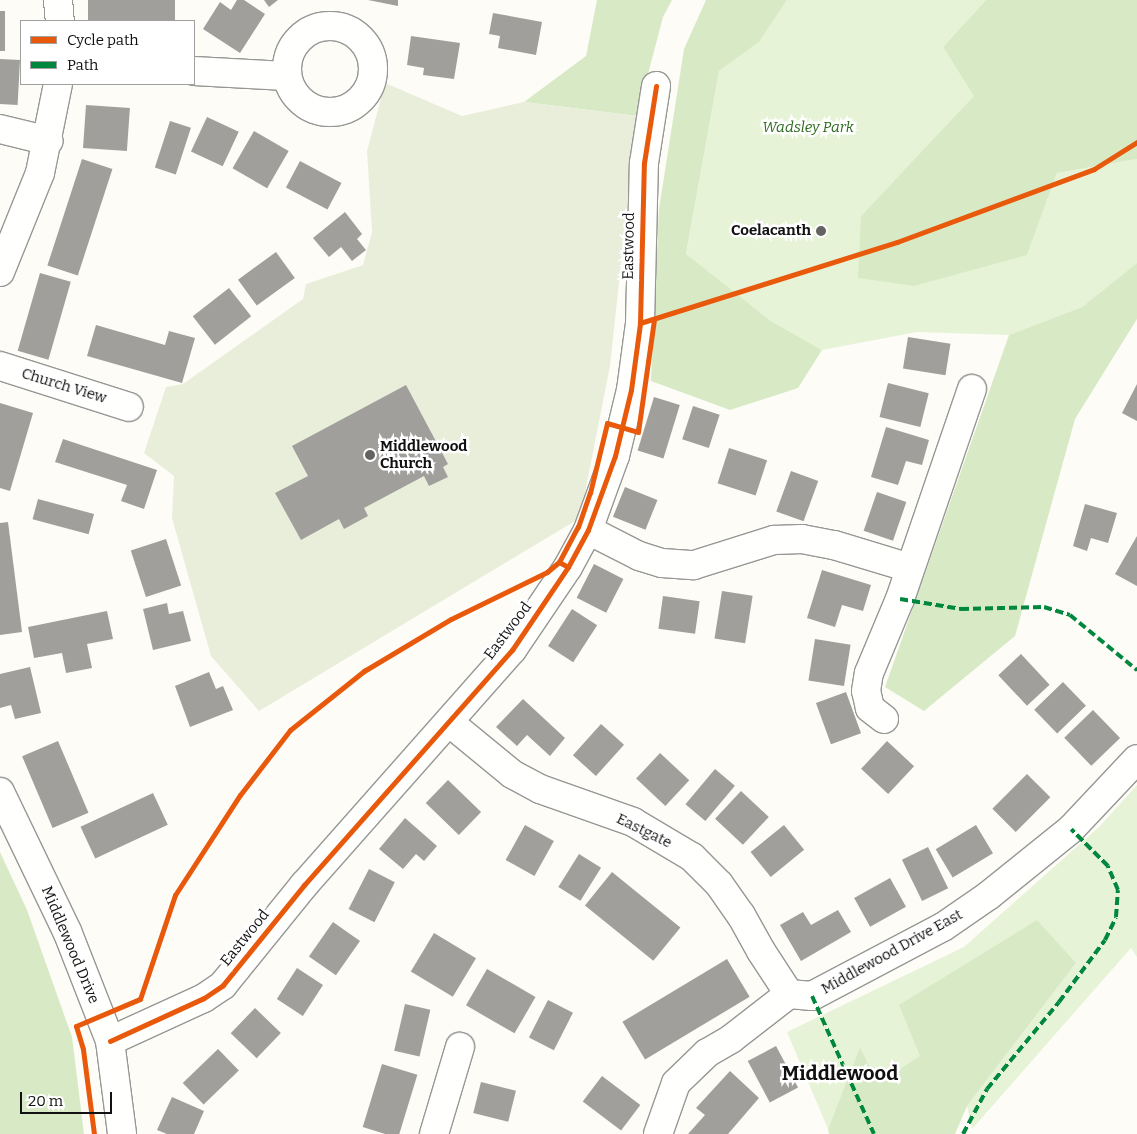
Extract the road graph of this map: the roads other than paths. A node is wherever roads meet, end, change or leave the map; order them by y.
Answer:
1 (58, 0) edge
2 (60, 20) edge
3 (195, 71) edge
4 (286, 76) dead end
5 (58, 85) edge
6 (656, 86) dead end
7 (0, 130) edge
8 (49, 140) junction
9 (0, 272) edge
10 (0, 366) edge
11 (972, 389) dead end
12 (129, 407) dead end
13 (588, 530) junction
14 (910, 568) junction
15 (884, 719) dead end
16 (450, 723) junction
17 (1137, 759) edge
18 (0, 792) edge
19 (790, 994) junction
20 (110, 1041) junction
21 (460, 1046) dead end
22 (122, 1134) edge
23 (434, 1134) edge
24 (658, 1134) edge

1 - 2 street
3 - 4 street
5 - 8 street
6 - 13 street, Eastwood
7 - 8 street
8 - 9 street
10 - 12 street, Church View
11 - 14 street
13 - 14 street
13 - 16 street, Eastwood
14 - 15 street
16 - 19 street, Eastgate
16 - 20 street, Eastwood
17 - 19 street, Middlewood Drive East
18 - 20 street, Middlewood Drive
19 - 24 street
20 - 22 street, Middlewood Drive
21 - 23 street

